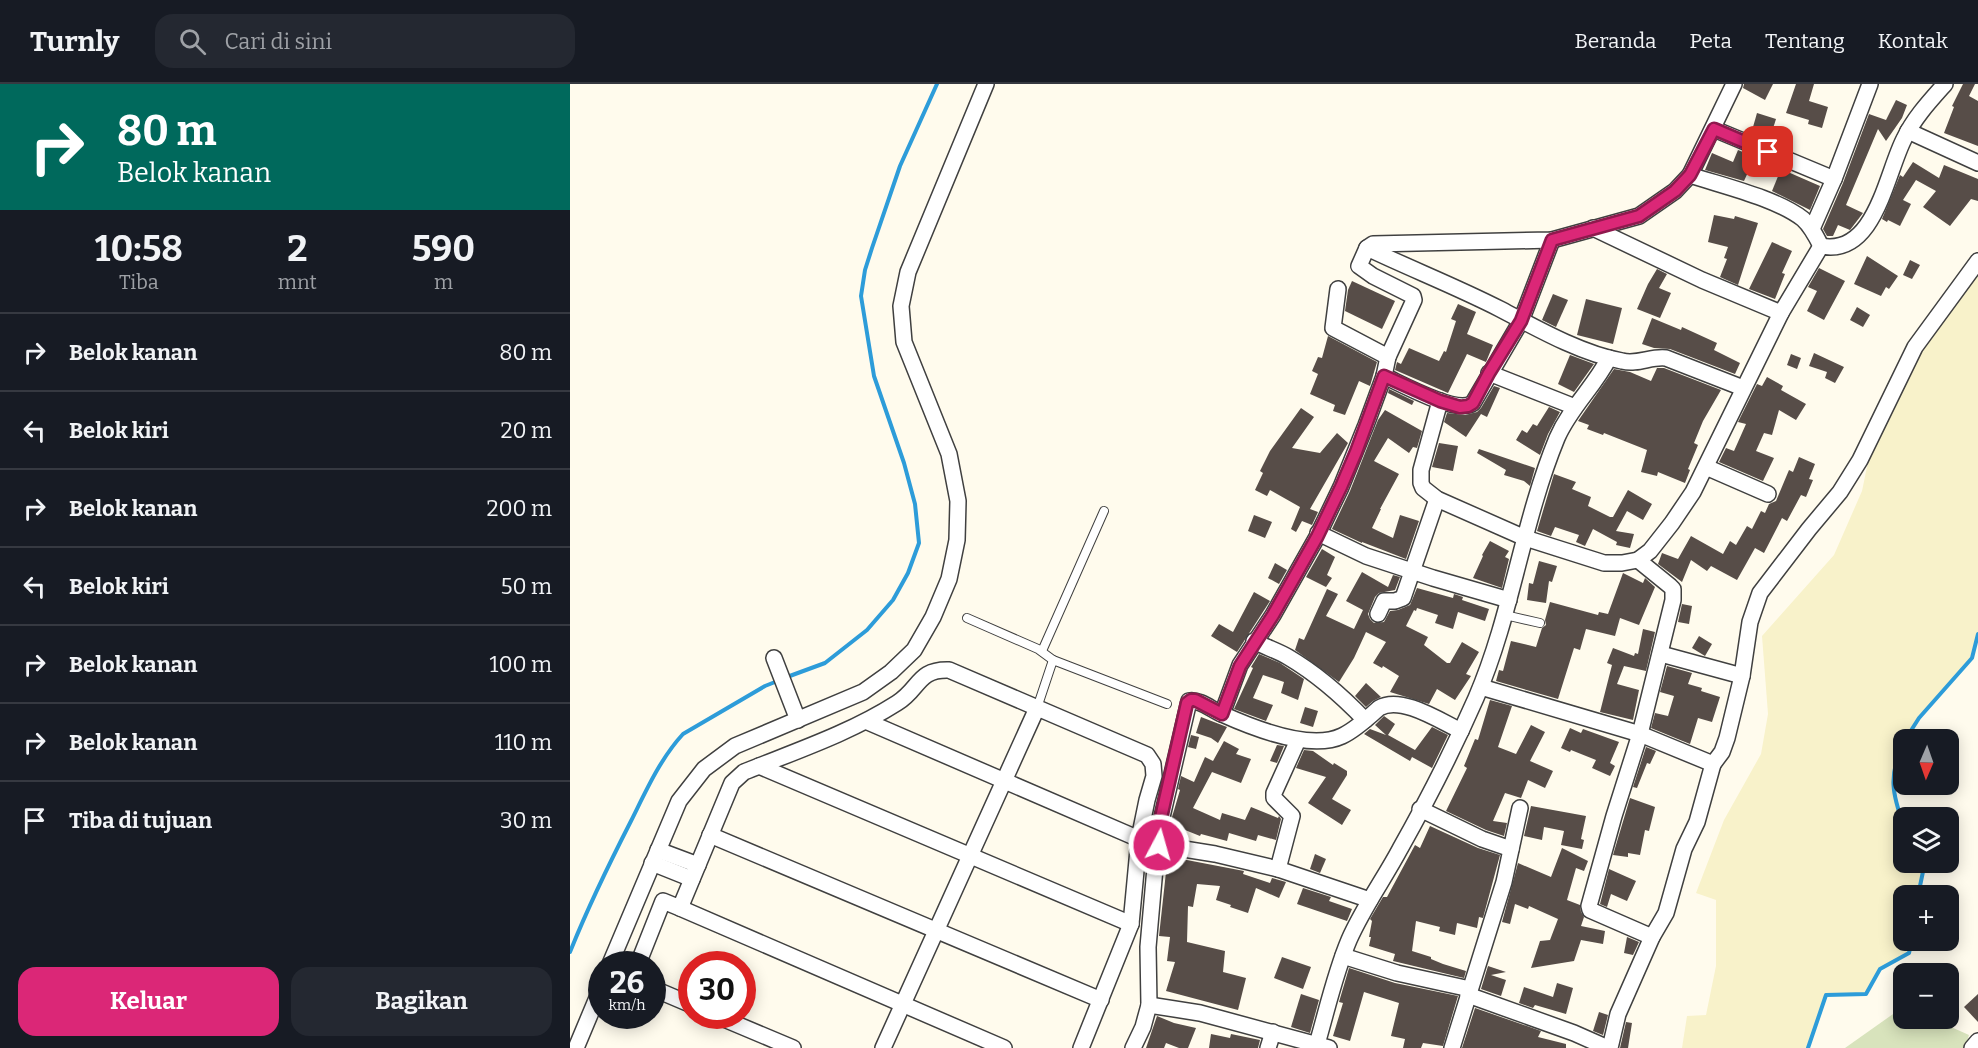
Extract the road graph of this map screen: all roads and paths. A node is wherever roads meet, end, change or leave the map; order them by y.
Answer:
1 (986, 84) edge
2 (1734, 84) edge
3 (1870, 84) edge
4 (1945, 84) edge
5 (1714, 129) junction
6 (1908, 131) junction
7 (1978, 163) edge
8 (1690, 175) junction
9 (1834, 179) junction
10 (1593, 228) junction
11 (1812, 229) junction
12 (1552, 240) junction
13 (1821, 246) junction
14 (1367, 248) junction
15 (1978, 261) edge
16 (1338, 289) dead end
17 (1781, 313) junction
18 (1521, 321) junction
19 (1389, 357) junction
20 (1609, 358) junction
21 (1489, 373) junction
22 (1384, 376) junction
23 (1743, 388) junction
24 (1440, 401) junction
25 (1575, 406) junction
26 (1706, 467) junction
27 (1768, 494) dead end
28 (1437, 499) junction
29 (1104, 511) dead end
30 (1318, 533) junction
31 (1526, 538) junction
32 (1638, 560) junction
33 (1414, 571) junction
34 (1507, 608) junction
35 (1378, 614) dead end
36 (967, 618) dead end
37 (1540, 624) dead end
38 (1254, 641) junction
39 (1042, 651) junction
40 (1661, 654) junction
41 (774, 658) dead end
42 (1053, 660) junction
43 (1742, 676) junction
44 (1481, 687) junction
45 (1167, 704) dead end
46 (1036, 708) junction
47 (1222, 714) junction
48 (798, 720) junction
49 (1365, 720) junction
50 (868, 722) junction
51 (1461, 731) junction
52 (1640, 734) junction
53 (1298, 740) junction
54 (1713, 764) junction
55 (759, 766) junction
56 (1003, 781) junction
57 (1520, 808) dead end
58 (1420, 809) junction
59 (710, 835) junction
60 (1139, 839) junction
61 (1159, 845) junction
62 (1511, 849) junction
63 (969, 855) junction
64 (655, 857) junction
65 (1278, 869) junction
66 (695, 872) junction
67 (1370, 900) junction
68 (680, 908) junction
69 (1131, 924) junction
70 (936, 930) junction
71 (1652, 937) junction
72 (615, 951) edge
73 (643, 951) edge
74 (1343, 956) junction
75 (1469, 992) junction
76 (1101, 1000) junction
77 (902, 1004) junction
78 (1149, 1005) junction
79 (588, 1019) edge
80 (748, 1029) edge
81 (1273, 1032) junction
82 (1574, 1033) junction
83 (1978, 1041) edge
84 (1323, 1046) edge
85 (576, 1048) edge
86 (793, 1048) edge
87 (883, 1048) edge
88 (1004, 1048) edge
89 (1081, 1048) edge
90 (1133, 1048) edge
91 (1268, 1048) edge
92 (1452, 1048) edge
93 (1570, 1048) edge
94 (1609, 1048) edge
95 (1972, 1048) edge

1 - 48 street
2 - 5 street
3 - 9 street
4 - 6 street
5 - 8 street
5 - 9 street
6 - 7 street
6 - 13 street
8 - 10 street
8 - 11 street
9 - 11 street
10 - 12 street
10 - 17 street
11 - 13 street
12 - 14 street
12 - 18 street
13 - 17 street
14 - 18 street
14 - 19 street
15 - 43 street
16 - 19 street
17 - 23 street
18 - 20 street
18 - 21 street
19 - 22 street
20 - 23 street
20 - 25 street
21 - 24 street
21 - 25 street
22 - 24 street
22 - 30 street
23 - 26 street
24 - 28 street
25 - 31 street
26 - 27 street
26 - 32 street
28 - 31 street
28 - 33 street
29 - 39 lane
30 - 33 street
30 - 38 street
31 - 32 street
31 - 34 street
32 - 40 street
33 - 34 street
33 - 35 street
34 - 37 lane
34 - 44 street
36 - 39 lane
38 - 47 street
38 - 49 street
39 - 42 lane
40 - 43 street
40 - 52 street
41 - 48 street
42 - 45 lane
42 - 46 lane
43 - 54 street
44 - 51 street
44 - 52 street
46 - 50 street
46 - 56 street
46 - 60 street
47 - 53 street
47 - 61 street
48 - 64 street
49 - 51 street
49 - 53 street
50 - 55 street
50 - 56 street
51 - 58 street
52 - 54 street
52 - 71 street
53 - 65 street
54 - 71 street
55 - 59 street
55 - 63 street
56 - 60 street
56 - 63 street
57 - 62 street
58 - 62 street
58 - 67 street
59 - 66 street
59 - 70 street
60 - 69 street
61 - 65 street
61 - 78 street
62 - 75 street
63 - 69 street
63 - 70 street
64 - 66 street
64 - 72 street
65 - 67 street
66 - 68 street
67 - 74 street
68 - 73 street
68 - 77 street
69 - 76 street
70 - 76 street
70 - 77 street
71 - 94 street
74 - 75 street
74 - 84 street
75 - 82 street
75 - 92 street
76 - 89 street
77 - 87 street
77 - 88 street
78 - 81 street
78 - 90 street
79 - 85 street
80 - 86 street
81 - 84 street
81 - 91 street
82 - 93 street
82 - 94 street
83 - 95 street

